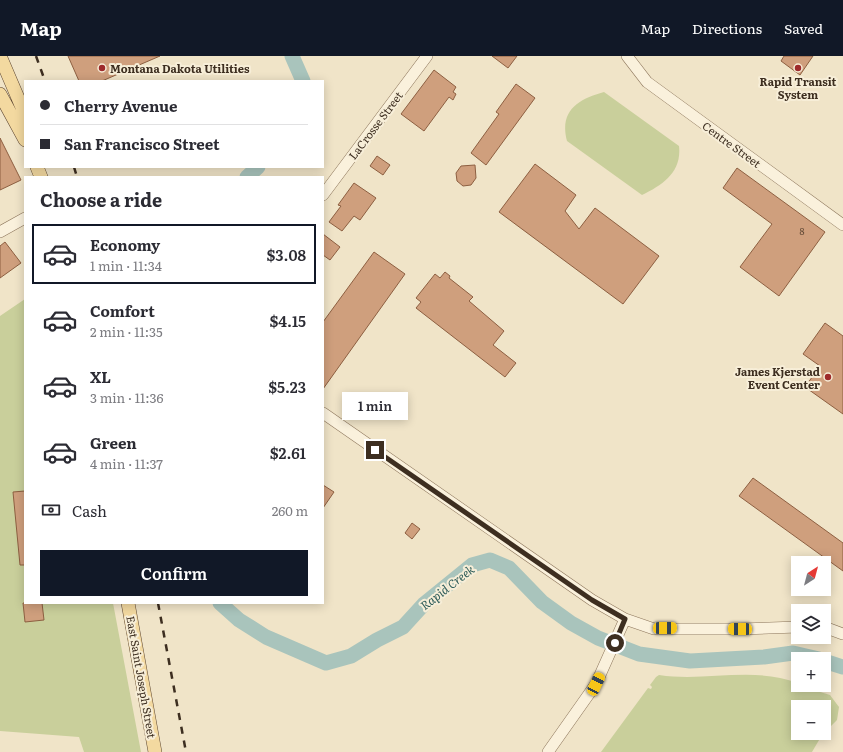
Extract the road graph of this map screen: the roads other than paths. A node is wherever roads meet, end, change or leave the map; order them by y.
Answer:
1 (0, 56) edge
2 (427, 56) edge
3 (627, 56) edge
4 (0, 94) edge
5 (24, 112) edge
6 (24, 138) edge
7 (324, 194) edge
8 (24, 219) edge
9 (843, 225) edge
10 (0, 232) edge
11 (324, 414) edge
12 (128, 604) edge
13 (625, 619) junction
14 (791, 627) edge
15 (831, 630) edge
16 (843, 634) edge
17 (155, 752) edge
18 (548, 752) edge

1 - 5 main road
2 - 7 street, LaCrosse Street
3 - 9 street, Centre Street
4 - 6 main road
8 - 10 street
11 - 13 street
12 - 17 main road, East Saint Joseph Street
13 - 14 street
13 - 18 street
15 - 16 street

